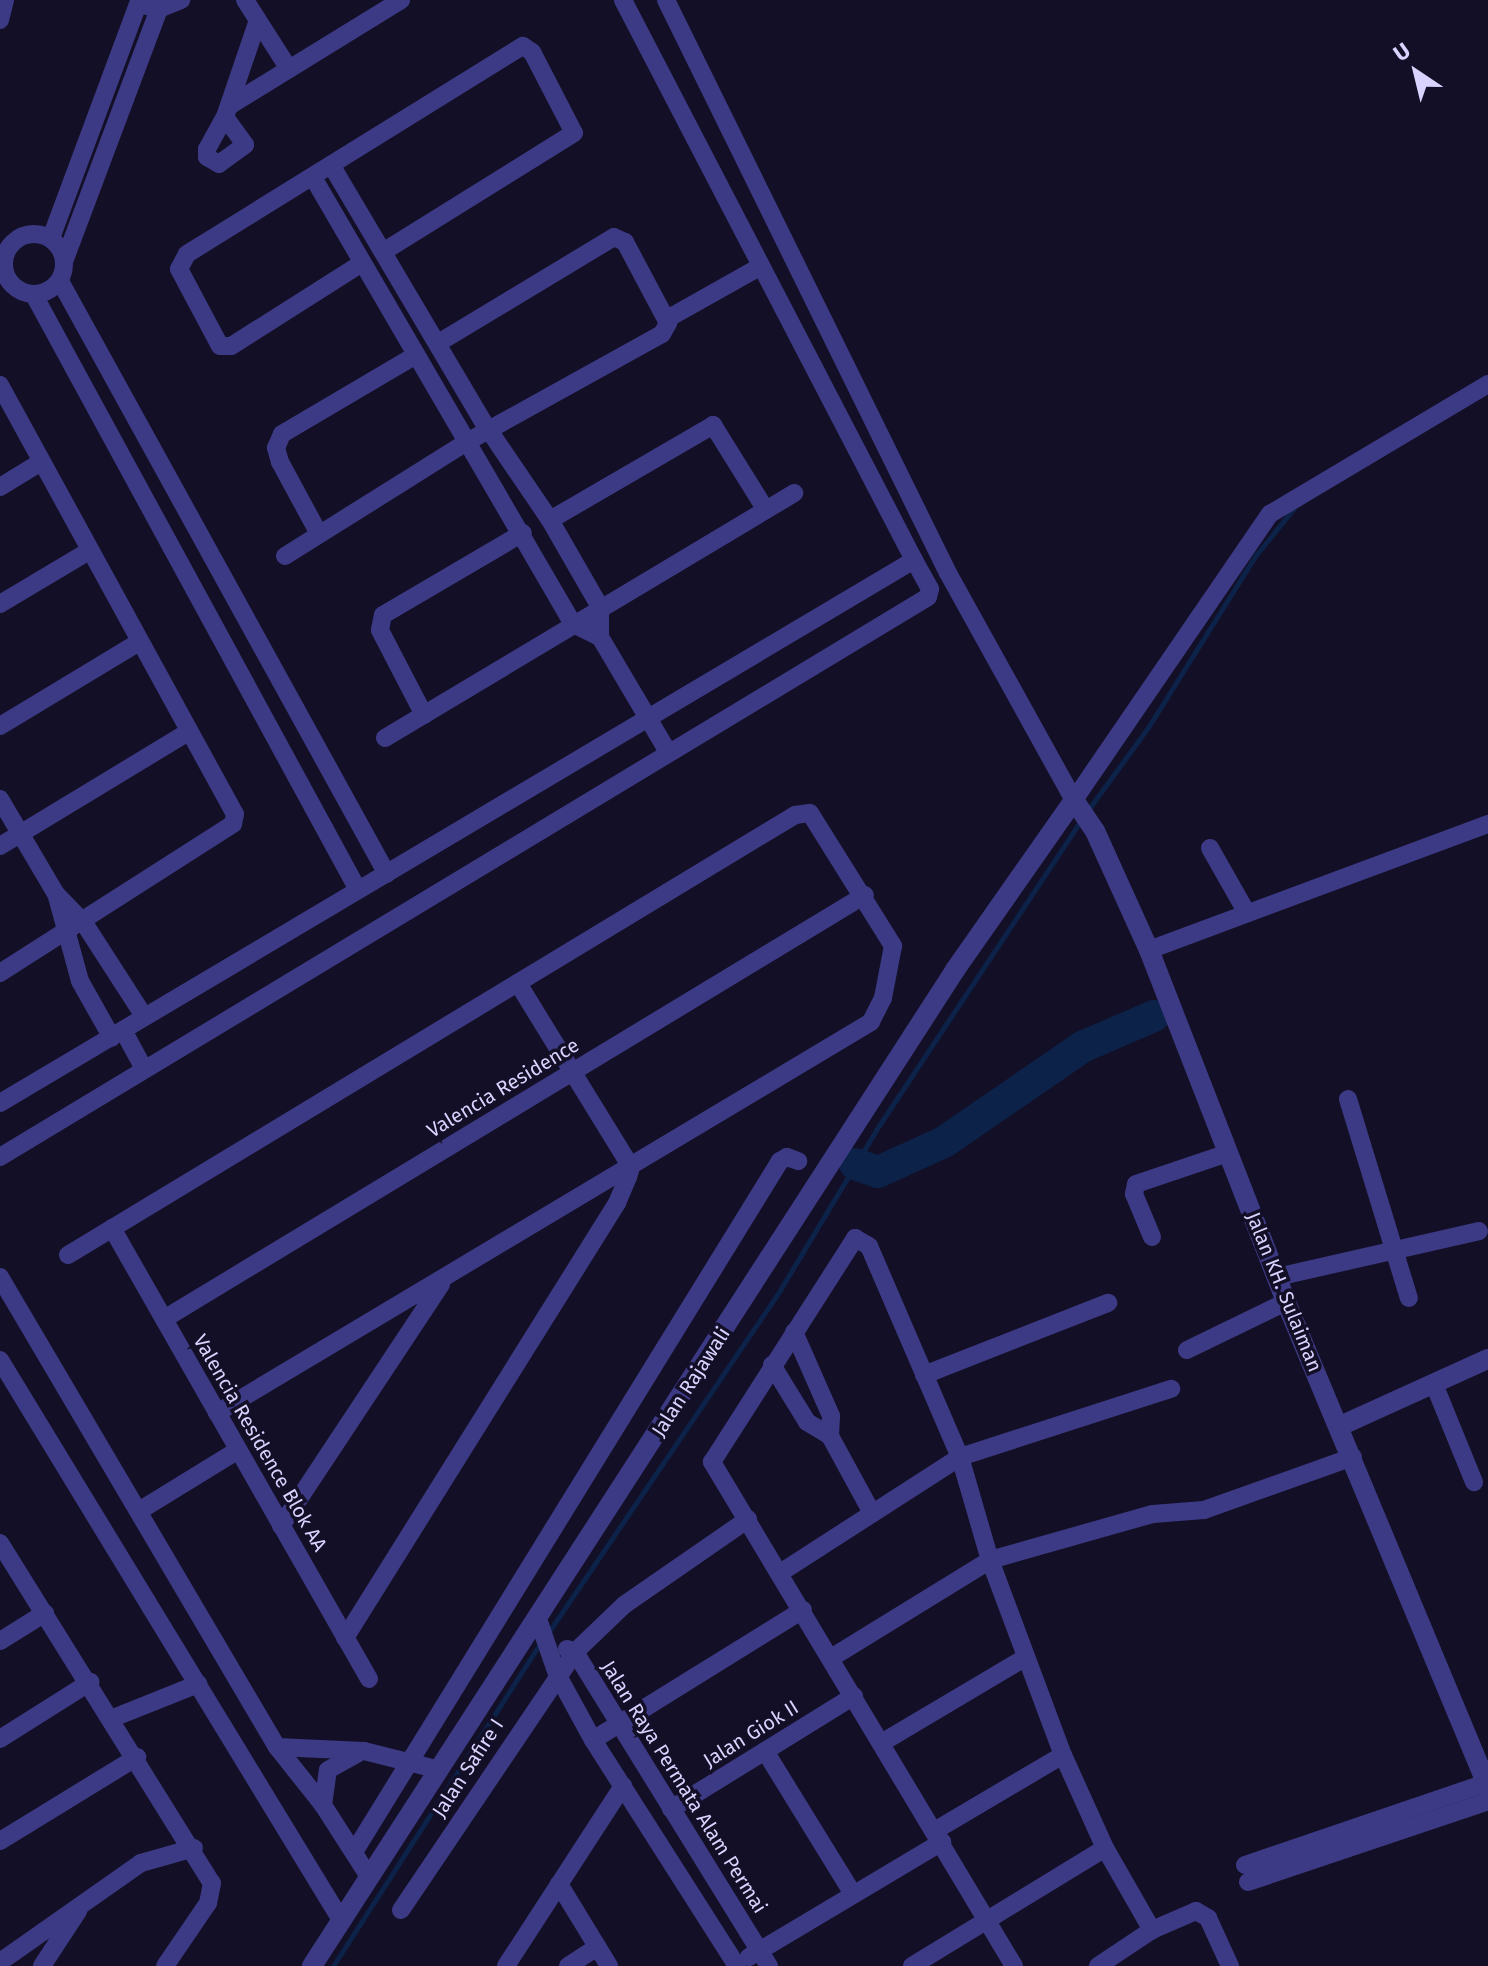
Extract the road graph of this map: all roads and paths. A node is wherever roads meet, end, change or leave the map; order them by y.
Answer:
1 (5, 0) edge
2 (181, 0) edge
3 (245, 0) edge
4 (401, 0) edge
5 (623, 0) edge
6 (666, 0) edge
7 (136, 2) edge
8 (159, 9) junction
9 (0, 20) edge
10 (258, 20) junction
11 (289, 69) junction
12 (333, 168) junction
13 (314, 179) junction
14 (51, 238) junction
15 (3, 252) edge
16 (383, 252) junction
17 (65, 259) junction
18 (362, 263) junction
19 (761, 266) junction
20 (4, 279) edge
21 (60, 281) junction
22 (34, 295) junction
23 (412, 299) junction
24 (391, 313) junction
25 (667, 319) junction
26 (438, 343) junction
27 (416, 355) junction
28 (1488, 384) edge
29 (0, 385) edge
30 (489, 431) junction
31 (467, 442) junction
32 (41, 462) junction
33 (0, 487) edge
34 (794, 493) dead end
35 (766, 510) junction
36 (550, 520) junction
37 (523, 533) junction
38 (319, 534) junction
39 (89, 551) junction
40 (285, 556) dead end
41 (914, 560) junction
42 (0, 604) edge
43 (600, 607) junction
44 (573, 624) junction
45 (600, 637) junction
46 (139, 642) junction
47 (424, 715) junction
48 (649, 719) junction
49 (0, 726) edge
50 (188, 732) junction
51 (385, 738) dead end
52 (668, 752) junction
53 (0, 799) edge
54 (1082, 812) junction
55 (1488, 824) edge
56 (22, 833) junction
57 (0, 846) edge
58 (1210, 848) dead end
59 (387, 874) junction
60 (358, 890) junction
61 (56, 894) junction
62 (865, 895) junction
63 (1247, 913) junction
64 (84, 923) junction
65 (65, 935) junction
66 (1149, 950) junction
67 (115, 972) junction
68 (0, 973) edge
69 (518, 983) junction
70 (86, 990) junction
71 (144, 1016) junction
72 (118, 1034) junction
73 (143, 1067) junction
74 (572, 1072) junction
75 (1348, 1099) dead end
76 (0, 1103) edge
77 (1228, 1153) junction
78 (0, 1157) edge
79 (798, 1161) dead end
80 (631, 1167) junction
81 (112, 1228) junction
82 (1479, 1231) dead end
83 (1152, 1237) dead end
84 (1395, 1250) junction
85 (68, 1255) dead end
86 (0, 1277) edge
87 (1277, 1277) junction
88 (445, 1278) junction
89 (1409, 1298) dead end
90 (1286, 1302) junction
91 (1108, 1303) dead end
92 (164, 1319) junction
93 (794, 1332) junction
94 (1187, 1350) dead end
95 (1488, 1359) edge
96 (0, 1360) edge
97 (772, 1365) junction
98 (924, 1375) junction
99 (1434, 1384) junction
100 (1171, 1389) dead end
101 (217, 1413) junction
102 (1340, 1426) junction
103 (830, 1436) junction
104 (238, 1450) junction
105 (960, 1457) junction
106 (1353, 1457) junction
107 (1474, 1482) dead end
108 (139, 1511) junction
109 (872, 1513) junction
110 (748, 1519) junction
111 (281, 1526) junction
112 (0, 1543) edge
113 (990, 1560) junction
114 (780, 1573) junction
115 (803, 1610) junction
116 (45, 1613) junction
117 (545, 1632) junction
118 (345, 1638) junction
119 (0, 1641) edge
120 (575, 1652) junction
121 (1026, 1657) junction
122 (831, 1658) junction
123 (557, 1674) junction
124 (369, 1679) dead end
125 (90, 1682) junction
126 (198, 1684) junction
127 (854, 1696) junction
128 (113, 1718) junction
129 (617, 1725) junction
130 (0, 1739) edge
131 (593, 1740) junction
132 (883, 1742) junction
133 (277, 1747) junction
134 (364, 1751) junction
135 (765, 1751) junction
136 (1063, 1755) junction
137 (137, 1757) junction
138 (413, 1762) junction
139 (436, 1769) junction
140 (623, 1786) junction
141 (1487, 1790) edge
142 (323, 1805) junction
143 (671, 1809) junction
144 (939, 1836) junction
145 (0, 1841) edge
146 (194, 1848) junction
147 (1105, 1848) junction
148 (354, 1852) junction
149 (1247, 1873) dead end
150 (368, 1875) junction
151 (559, 1884) junction
152 (853, 1894) junction
153 (83, 1904) junction
154 (401, 1910) dead end
155 (341, 1920) junction
156 (988, 1921) junction
157 (1152, 1930) junction
158 (597, 1947) junction
159 (764, 1958) edge
160 (0, 1962) edge
161 (736, 1965) edge
162 (42, 1966) edge
163 (165, 1966) edge
164 (312, 1966) edge
165 (506, 1966) edge
166 (568, 1966) edge
167 (609, 1966) edge
168 (912, 1966) edge
169 (1014, 1966) edge
170 (1098, 1966) edge
171 (1230, 1966) edge

1 - 9 street
2 - 8 street
3 - 10 street
4 - 11 street
5 - 19 street
6 - 54 street
7 - 8 street
7 - 14 street
8 - 17 street
10 - 11 street
10 - 11 street
12 - 13 street
12 - 16 street
12 - 16 street
13 - 18 street
13 - 18 street
14 - 15 street
14 - 17 street
15 - 20 street
16 - 23 street
17 - 21 street
18 - 24 street
19 - 25 street
19 - 41 street
20 - 22 street
21 - 22 street
21 - 59 street
22 - 60 street
23 - 24 street
23 - 26 street
24 - 27 street
25 - 26 street
25 - 30 street
26 - 30 street
27 - 31 street
27 - 38 street
28 - 54 street
29 - 32 street
30 - 31 street
30 - 36 street
31 - 37 street
31 - 38 street
32 - 33 street
32 - 39 street
34 - 35 street
35 - 36 street
35 - 43 street
36 - 43 street
37 - 44 street
37 - 47 street
38 - 40 street
39 - 42 street
39 - 46 street
41 - 48 street
41 - 52 street
43 - 44 street
43 - 45 street
44 - 45 street
44 - 47 street
45 - 48 street
46 - 49 street
46 - 50 street
47 - 51 street
48 - 52 street
48 - 59 street
50 - 56 street
50 - 64 street
52 - 73 street
53 - 56 street
54 - 66 street, Jalan KH. Sulaiman
54 - 117 street, Jalan Rajawali
55 - 63 street
56 - 57 street
56 - 61 street
58 - 63 street
59 - 60 street
60 - 71 street
61 - 64 street
61 - 65 street
62 - 69 street
62 - 74 street, Valencia Residence
62 - 80 street
63 - 66 street
64 - 65 street
64 - 67 street
65 - 68 street
65 - 70 street
66 - 77 street, Jalan KH. Sulaiman
67 - 70 street
67 - 71 street
69 - 74 street
69 - 81 street
70 - 72 street
71 - 72 street
72 - 73 street
72 - 76 street
73 - 78 street
74 - 80 street
74 - 92 street, Valencia Residence
75 - 84 street
77 - 83 street
77 - 87 street, Jalan KH. Sulaiman
79 - 138 street
80 - 88 street
80 - 118 street
81 - 85 street
81 - 92 street, Valencia Residence Blok AA
82 - 84 street
84 - 87 street
84 - 89 street
86 - 108 street
87 - 90 street, Jalan KH. Sulaiman
88 - 101 street
88 - 111 street
90 - 94 street
90 - 102 street, Jalan KH. Sulaiman
91 - 98 street
92 - 101 street, Valencia Residence Blok AA
93 - 97 street
93 - 98 street
93 - 103 street
95 - 99 street
96 - 126 street
97 - 103 street
97 - 110 street
98 - 105 street
99 - 102 street
99 - 107 street
100 - 105 street
101 - 104 street, Valencia Residence Blok AA
102 - 106 street, Jalan KH. Sulaiman
103 - 109 street
104 - 108 street
104 - 111 street, Valencia Residence Blok AA
105 - 109 street
105 - 113 street
106 - 113 street
106 - 141 street, Jalan KH. Sulaiman
108 - 133 street
109 - 114 street
110 - 114 street
110 - 120 street, Jalan Safire I
111 - 118 street, Valencia Residence Blok AA
112 - 116 street
113 - 121 street
113 - 122 street
114 - 115 street
115 - 122 street
115 - 129 street
116 - 119 street
116 - 125 street
117 - 120 street, Jalan Raya Permata Alam Permai
117 - 123 street
117 - 139 street, Jalan Rajawali
118 - 124 street, Valencia Residence Blok AA
120 - 123 street, Jalan Safire I
120 - 129 street, Jalan Raya Permata Alam Permai
121 - 132 street
121 - 136 street
122 - 127 street
123 - 131 street
123 - 154 street, Jalan Safire I
125 - 128 street
125 - 130 street
126 - 128 street
126 - 155 street
127 - 132 street
127 - 135 street, Jalan Giok II
128 - 137 street
129 - 131 street
129 - 143 street, Jalan Raya Permata Alam Permai
131 - 140 street
132 - 144 street
133 - 134 street
133 - 142 street
134 - 138 street
134 - 142 street
135 - 143 street, Jalan Giok II
135 - 152 street
136 - 144 street
136 - 147 street
137 - 145 street
137 - 146 street
138 - 139 street
138 - 148 street
139 - 150 street, Jalan Rajawali
140 - 151 street
140 - 161 street
141 - 149 street
142 - 148 street
143 - 159 street, Jalan Raya Permata Alam Permai
144 - 152 street
144 - 156 street
146 - 153 street
146 - 163 street
147 - 156 street
147 - 157 street
148 - 150 street
150 - 155 street, Jalan Rajawali
151 - 158 street
151 - 165 street
152 - 159 street
153 - 160 street
153 - 162 street
155 - 164 street, Jalan Rajawali
156 - 168 street
156 - 169 street
157 - 170 street
157 - 171 street
158 - 166 street
158 - 167 street
159 - 161 street

